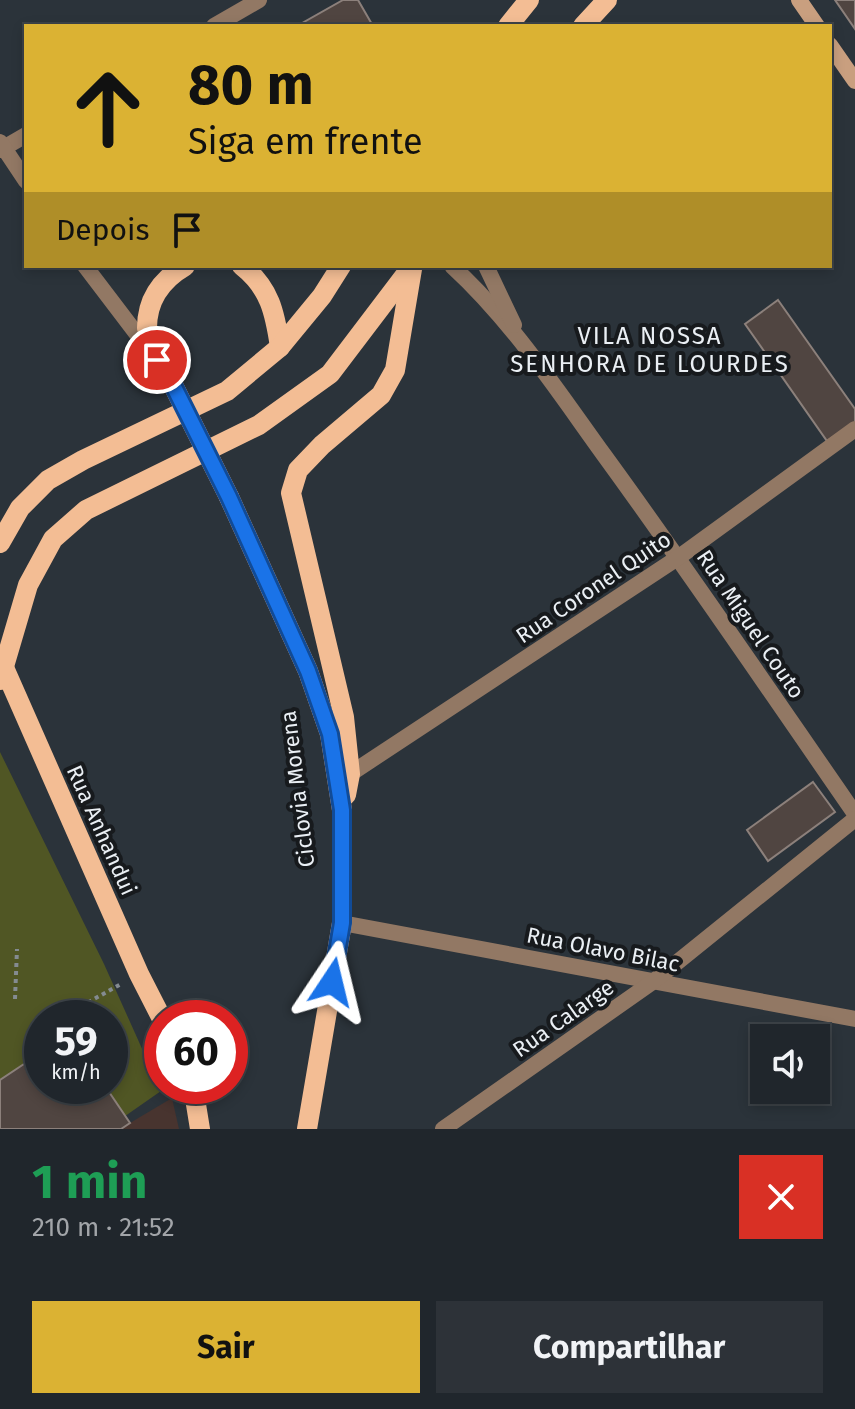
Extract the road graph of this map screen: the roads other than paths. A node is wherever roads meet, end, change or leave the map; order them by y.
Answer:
1 (259, 0) edge
2 (529, 0) edge
3 (607, 0) edge
4 (799, 0) edge
5 (217, 24) edge
6 (510, 24) edge
7 (585, 24) edge
8 (816, 24) edge
9 (832, 48) edge
10 (855, 81) edge
11 (24, 136) edge
12 (1, 146) edge
13 (24, 178) edge
14 (87, 268) edge
15 (182, 268) edge
16 (245, 268) edge
17 (340, 268) edge
18 (410, 268) edge
19 (412, 268) edge
20 (454, 268) edge
21 (487, 268) edge
22 (524, 344) junction
23 (280, 347) junction
24 (168, 375) junction
25 (855, 429) edge
26 (0, 543) edge
27 (679, 557) junction
28 (1, 669) edge
29 (344, 777) junction
30 (855, 817) edge
31 (342, 923) junction
32 (654, 981) junction
33 (152, 1000) edge
34 (855, 1019) edge
35 (196, 1104) edge
36 (200, 1129) edge
37 (307, 1129) edge
38 (443, 1129) edge

1 - 5 street
2 - 6 main road
3 - 7 main road
4 - 8 main road
9 - 10 main road
11 - 12 street
12 - 13 street
14 - 24 street
15 - 24 main road
16 - 23 main road
17 - 23 main road
18 - 28 main road
19 - 29 main road
20 - 22 street, Rua Miguel Couto
21 - 22 street, Rua Miguel Couto
22 - 27 street, Rua Miguel Couto
23 - 26 main road
24 - 29 main road, bridge
25 - 27 street, Rua Coronel Quito
27 - 29 street, Rua Coronel Quito
27 - 30 street, Rua Miguel Couto
28 - 33 main road, Rua Anhandui
29 - 31 main road
30 - 32 street, Rua Calarge
31 - 32 street, Rua Olavo Bilac
31 - 37 main road
32 - 34 street, Rua Olavo Bilac
32 - 38 street, Rua Calarge
35 - 36 main road

